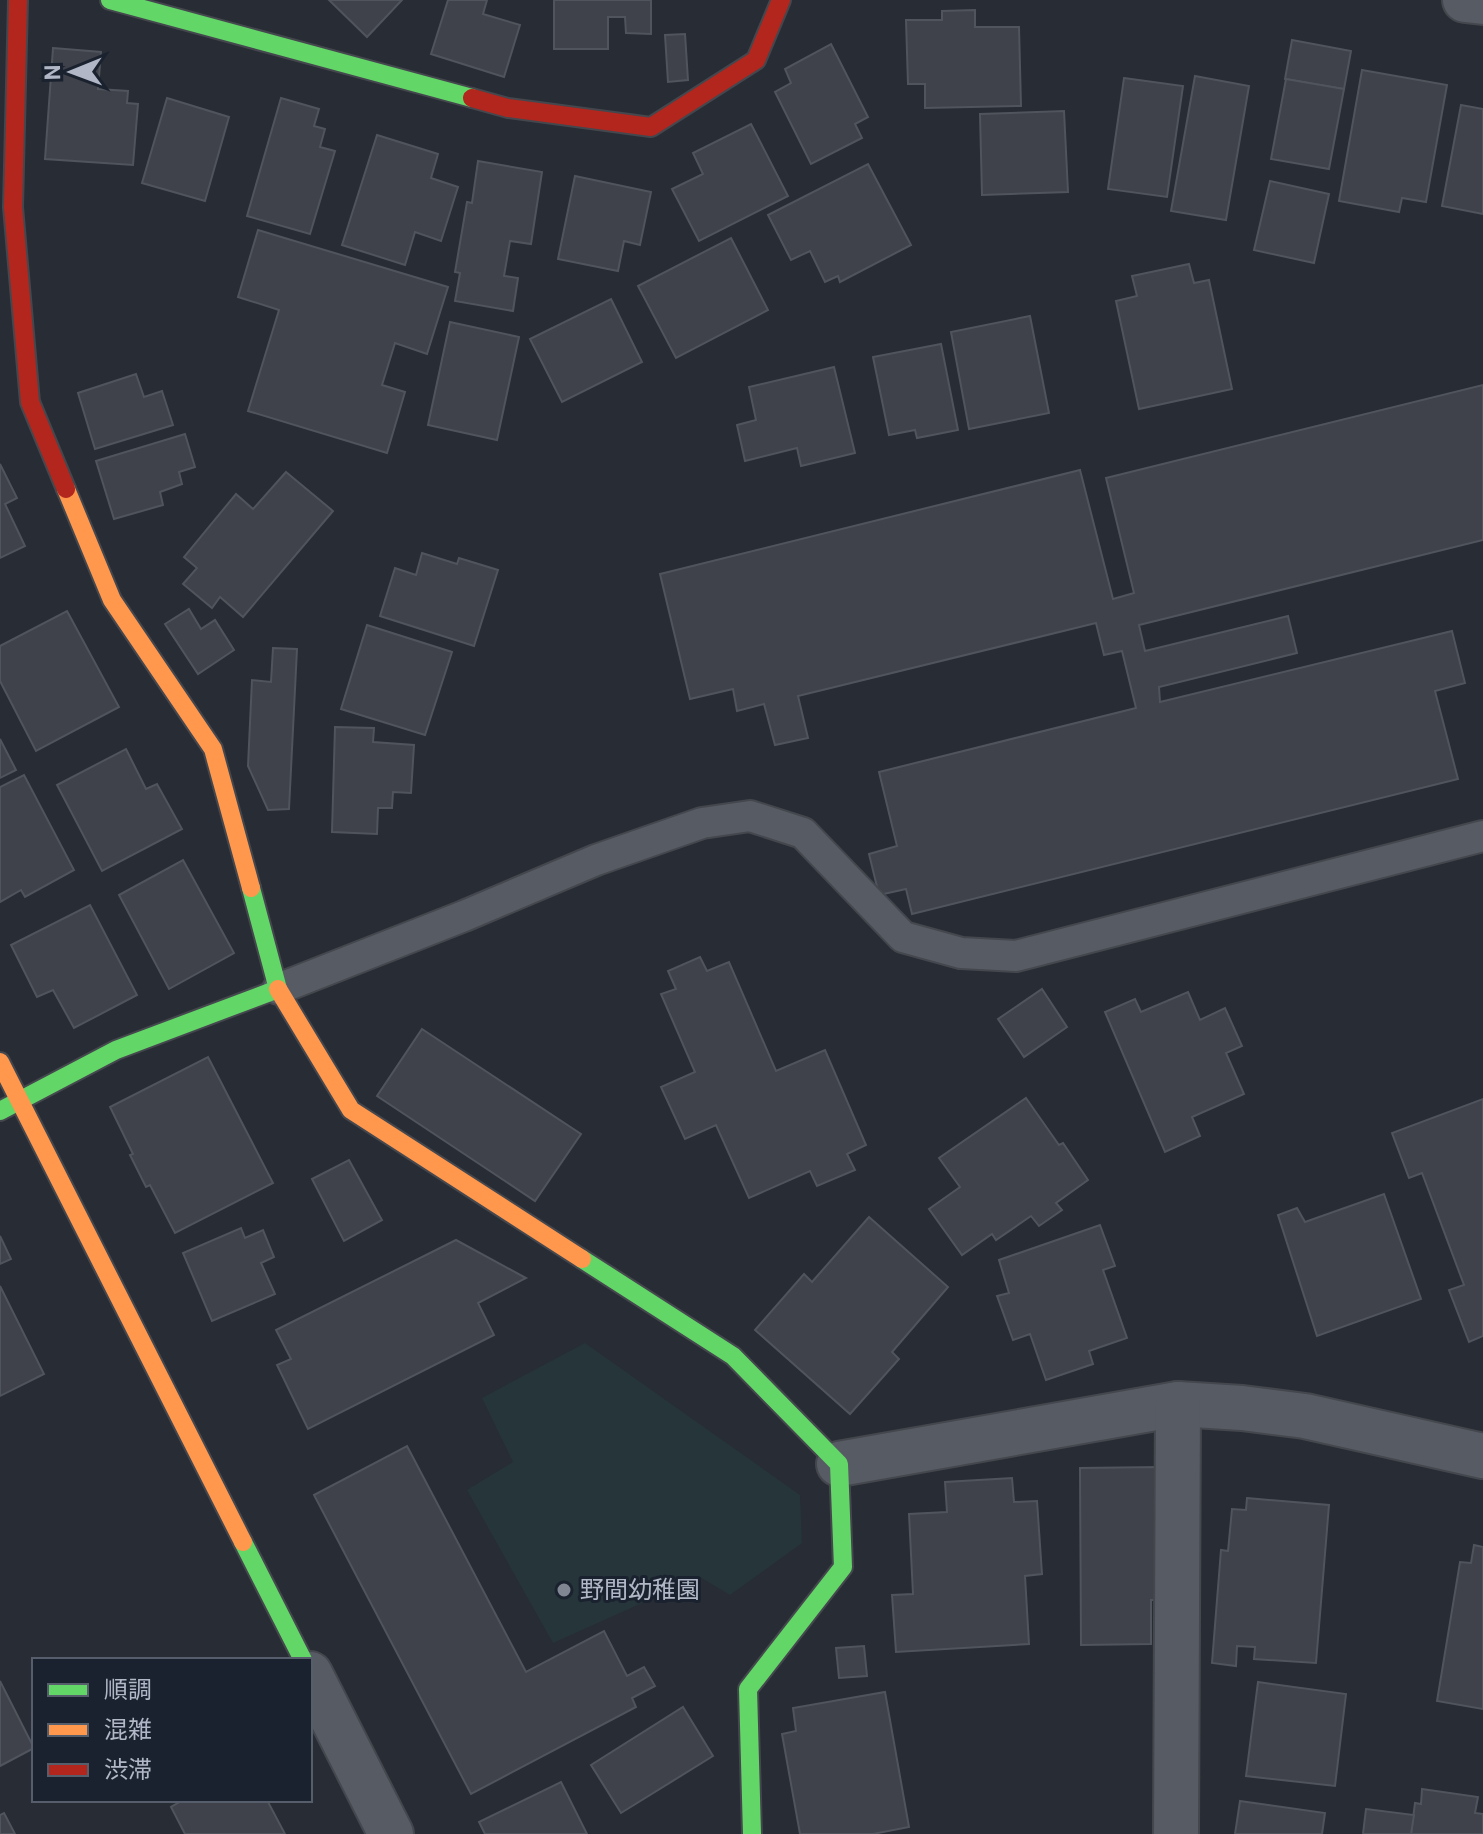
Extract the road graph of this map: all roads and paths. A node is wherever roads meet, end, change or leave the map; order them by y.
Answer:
1 (18, 0) edge
2 (110, 0) edge
3 (781, 0) edge
4 (1465, 0) edge
5 (1483, 2) edge
6 (1483, 836) edge
7 (278, 989) junction
8 (0, 1062) edge
9 (21, 1100) junction
10 (0, 1111) edge
11 (1178, 1404) junction
12 (1483, 1456) edge
13 (839, 1464) junction
14 (302, 1658) edge
15 (312, 1678) edge
16 (391, 1834) edge
17 (752, 1834) edge
18 (1176, 1834) edge

1 - 7 street
2 - 3 street
4 - 5 street
6 - 7 lane
7 - 9 street
7 - 13 street
8 - 9 street
9 - 10 street
9 - 14 street
11 - 12 street
11 - 13 street
11 - 18 street
13 - 17 street
15 - 16 street

